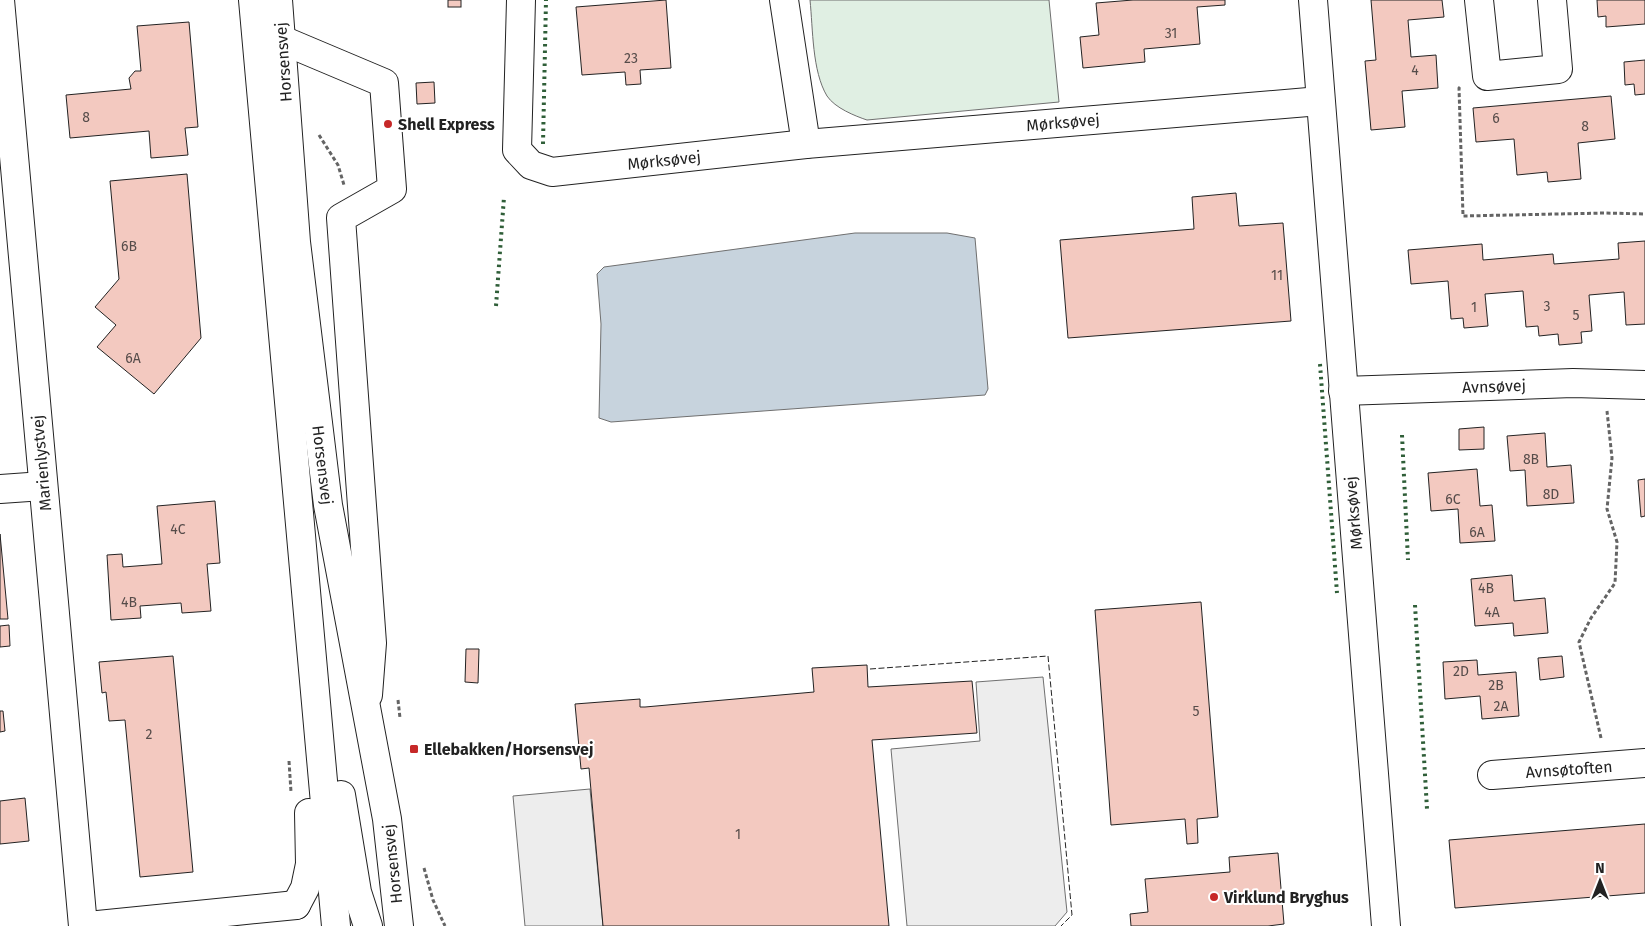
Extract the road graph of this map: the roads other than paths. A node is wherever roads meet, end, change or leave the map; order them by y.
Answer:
1 (0, 0) edge
2 (253, 0) edge
3 (278, 0) edge
4 (521, 0) edge
5 (784, 0) edge
6 (1313, 0) edge
7 (1479, 0) edge
8 (1552, 0) edge
9 (282, 40) junction
10 (1320, 101) junction
11 (806, 144) junction
12 (1645, 385) edge
13 (1343, 391) junction
14 (43, 486) junction
15 (0, 489) edge
16 (367, 711) junction
17 (318, 725) junction
18 (1645, 763) edge
19 (1492, 775) dead end
20 (83, 926) edge
21 (88, 926) edge
22 (336, 926) edge
23 (368, 926) edge
24 (399, 926) edge
25 (1386, 926) edge

1 - 14 street, Marienlystvej
2 - 17 street, Horsensvej
3 - 9 street, Horsensvej
4 - 11 street, Mørksøvej
5 - 11 street
6 - 10 street, Mørksøvej
7 - 8 street
9 - 16 street, Horsensvej
9 - 16 street
10 - 11 street, Mørksøvej
10 - 13 street, Mørksøvej
12 - 13 street, Avnsøvej
13 - 25 street, Mørksøvej
14 - 15 street
14 - 20 street, Marienlystvej
16 - 24 street, Horsensvej
17 - 21 street
17 - 22 street, Horsensvej
17 - 23 street
18 - 19 street, Avnsøtoften

